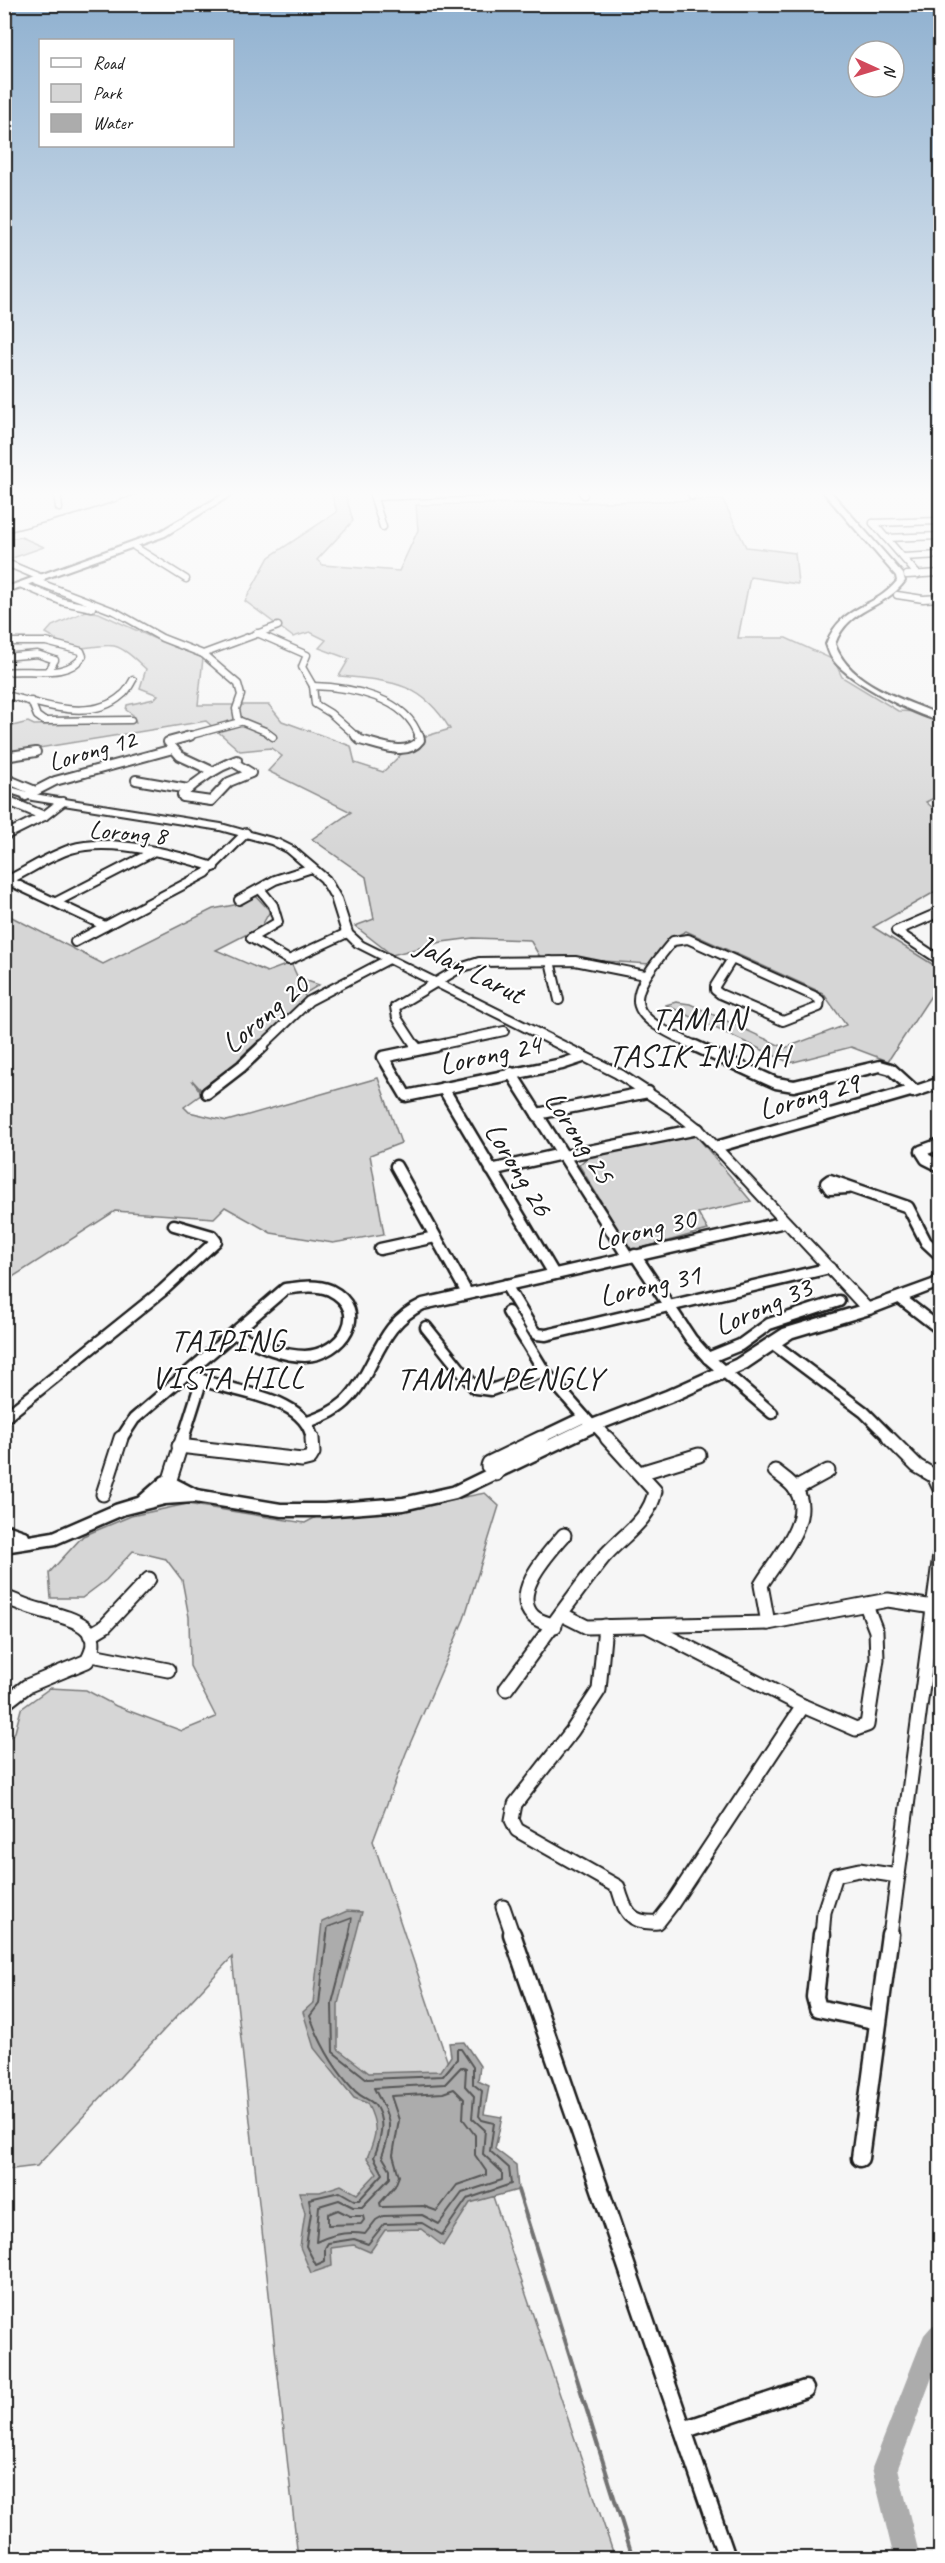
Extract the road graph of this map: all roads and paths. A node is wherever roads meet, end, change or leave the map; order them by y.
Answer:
1 (116, 612) edge
2 (862, 612) edge
3 (873, 612) edge
4 (278, 626) dead end
5 (257, 633) junction
6 (4, 642) edge
7 (64, 645) junction
8 (33, 646) dead end
9 (203, 654) junction
10 (4, 657) edge
11 (4, 670) edge
12 (50, 670) junction
13 (133, 680) dead end
14 (313, 686) junction
15 (4, 693) edge
16 (31, 701) junction
17 (940, 712) edge
18 (940, 718) edge
19 (131, 720) dead end
20 (240, 722) junction
21 (273, 737) dead end
22 (173, 749) junction
23 (36, 752) dead end
24 (4, 757) edge
25 (210, 770) junction
26 (4, 778) edge
27 (136, 780) dead end
28 (4, 788) edge
29 (188, 789) junction
30 (30, 793) junction
31 (4, 799) edge
32 (62, 802) junction
33 (44, 816) junction
34 (246, 832) junction
35 (4, 836) edge
36 (152, 853) junction
37 (214, 867) junction
38 (312, 868) junction
39 (6, 879) edge
40 (260, 889) junction
41 (239, 900) dead end
42 (56, 902) junction
43 (940, 912) edge
44 (105, 926) junction
45 (347, 933) junction
46 (75, 942) dead end
47 (939, 957) edge
48 (389, 959) junction
49 (732, 959) junction
50 (550, 961) junction
51 (645, 975) junction
52 (436, 982) junction
53 (559, 1000) dead end
54 (504, 1031) dead end
55 (417, 1049) junction
56 (583, 1057) junction
57 (510, 1073) junction
58 (940, 1083) edge
59 (443, 1088) junction
60 (913, 1091) junction
61 (648, 1092) junction
62 (207, 1093) dead end
63 (537, 1114) junction
64 (698, 1129) junction
65 (940, 1144) edge
66 (717, 1147) junction
67 (563, 1155) junction
68 (940, 1166) edge
69 (396, 1167) dead end
70 (491, 1170) junction
71 (848, 1188) dead end
72 (785, 1222) junction
73 (174, 1225) dead end
74 (435, 1237) junction
75 (381, 1249) dead end
76 (940, 1255) edge
77 (631, 1256) junction
78 (830, 1268) junction
79 (554, 1274) junction
80 (940, 1279) edge
81 (511, 1284) junction
82 (467, 1293) junction
83 (900, 1298) junction
84 (839, 1301) dead end
85 (668, 1307) junction
86 (866, 1308) junction
87 (508, 1312) dead end
88 (426, 1327) dead end
89 (940, 1329) edge
90 (235, 1334) junction
91 (769, 1341) junction
92 (708, 1358) junction
93 (727, 1370) junction
94 (544, 1371) junction
95 (187, 1373) junction
96 (201, 1382) junction
97 (772, 1413) dead end
98 (4, 1418) edge
99 (308, 1422) junction
100 (590, 1423) junction
101 (180, 1446) junction
102 (699, 1455) dead end
103 (775, 1471) dead end
104 (828, 1471) dead end
105 (640, 1473) junction
106 (795, 1489) junction
107 (940, 1489) edge
108 (166, 1490) junction
109 (103, 1494) dead end
110 (564, 1535) dead end
111 (8, 1540) edge
112 (940, 1555) edge
113 (149, 1579) dead end
114 (4, 1597) edge
115 (866, 1605) junction
116 (937, 1608) edge
117 (558, 1620) junction
118 (768, 1623) junction
119 (646, 1625) junction
120 (605, 1626) junction
121 (90, 1635) junction
122 (92, 1655) junction
123 (168, 1670) dead end
124 (506, 1689) dead end
125 (4, 1704) edge
126 (803, 1706) junction
127 (898, 1876) junction
128 (503, 1907) dead end
129 (878, 2021) junction
130 (860, 2158) dead end
131 (805, 2389) dead end
132 (683, 2430) junction
133 (727, 2559) edge

1 - 9 street
2 - 18 main road
3 - 17 main road
4 - 5 street
5 - 9 street
5 - 14 street
6 - 7 street
7 - 8 street
7 - 12 street
9 - 20 street
10 - 12 street
11 - 12 street
13 - 16 street
14 - 14 street
15 - 16 street
16 - 19 street
20 - 21 street
20 - 22 street
22 - 25 street
22 - 30 street, Lorong 12
23 - 24 street
25 - 29 street
25 - 29 street
26 - 30 street
27 - 29 street
28 - 30 main road
30 - 32 main road
31 - 33 street
32 - 33 street
32 - 34 main road
33 - 35 street
34 - 37 street
34 - 38 main road
36 - 37 street, Lorong 8
36 - 39 street, Lorong 8
36 - 42 street
37 - 44 street
38 - 40 street
38 - 45 main road
39 - 42 street
40 - 41 street
40 - 45 street
42 - 44 street
43 - 47 street
44 - 46 street
45 - 48 main road, Jalan Larut
48 - 52 main road, Jalan Larut
48 - 62 street, Lorong 20
49 - 49 street
49 - 51 street
50 - 51 street
50 - 52 street
50 - 53 street
51 - 60 street
52 - 55 street
52 - 56 main road, Jalan Larut
54 - 55 street
55 - 59 street, Lorong 24
56 - 57 street, Lorong 24
56 - 61 main road, Jalan Larut
57 - 59 street, Lorong 24
57 - 63 street, Lorong 25
58 - 60 street, Lorong 29
59 - 70 street, Lorong 26
60 - 66 street, Lorong 29
61 - 63 street
61 - 64 main road, Jalan Larut
63 - 67 street, Lorong 25
64 - 66 main road, Jalan Larut
64 - 67 street
65 - 68 street
66 - 72 main road, Jalan Larut
67 - 70 street
67 - 77 street, Lorong 25
69 - 74 street
70 - 79 street, Lorong 26
71 - 76 street
72 - 77 street, Lorong 30
72 - 78 main road, Jalan Larut
73 - 98 street
74 - 75 street
74 - 82 street
77 - 79 street, Lorong 30
77 - 85 street, Lorong 25
78 - 85 street, Lorong 31
78 - 86 main road, Jalan Larut
79 - 81 street, Lorong 30
80 - 83 main road
80 - 86 main road
81 - 82 street, Lorong 30
81 - 85 street, Lorong 31
82 - 99 street, Lorong 30
83 - 86 main road
83 - 89 street
84 - 92 street, Lorong 33
85 - 92 street, Lorong 25
86 - 91 main road
87 - 94 street
88 - 94 street
90 - 90 street
90 - 95 street
91 - 93 main road
91 - 107 street
92 - 93 street, Lorong 25
93 - 97 street, Lorong 25
93 - 100 main road
94 - 100 street
95 - 96 street
95 - 109 street
96 - 99 street
96 - 101 street
99 - 101 street
100 - 105 street
100 - 108 main road
101 - 108 street
102 - 105 street
103 - 106 street
104 - 106 street
105 - 117 street
106 - 118 street
108 - 111 main road
110 - 117 street
112 - 116 street
113 - 121 street
114 - 121 street
115 - 116 street
115 - 118 street
115 - 126 street
116 - 127 street
117 - 120 street
117 - 124 street
118 - 119 street
119 - 120 street
119 - 126 street
120 - 126 street
121 - 122 street
122 - 123 street
122 - 125 street
127 - 129 street
127 - 129 street
128 - 132 street
129 - 130 street
131 - 132 street
132 - 133 street

